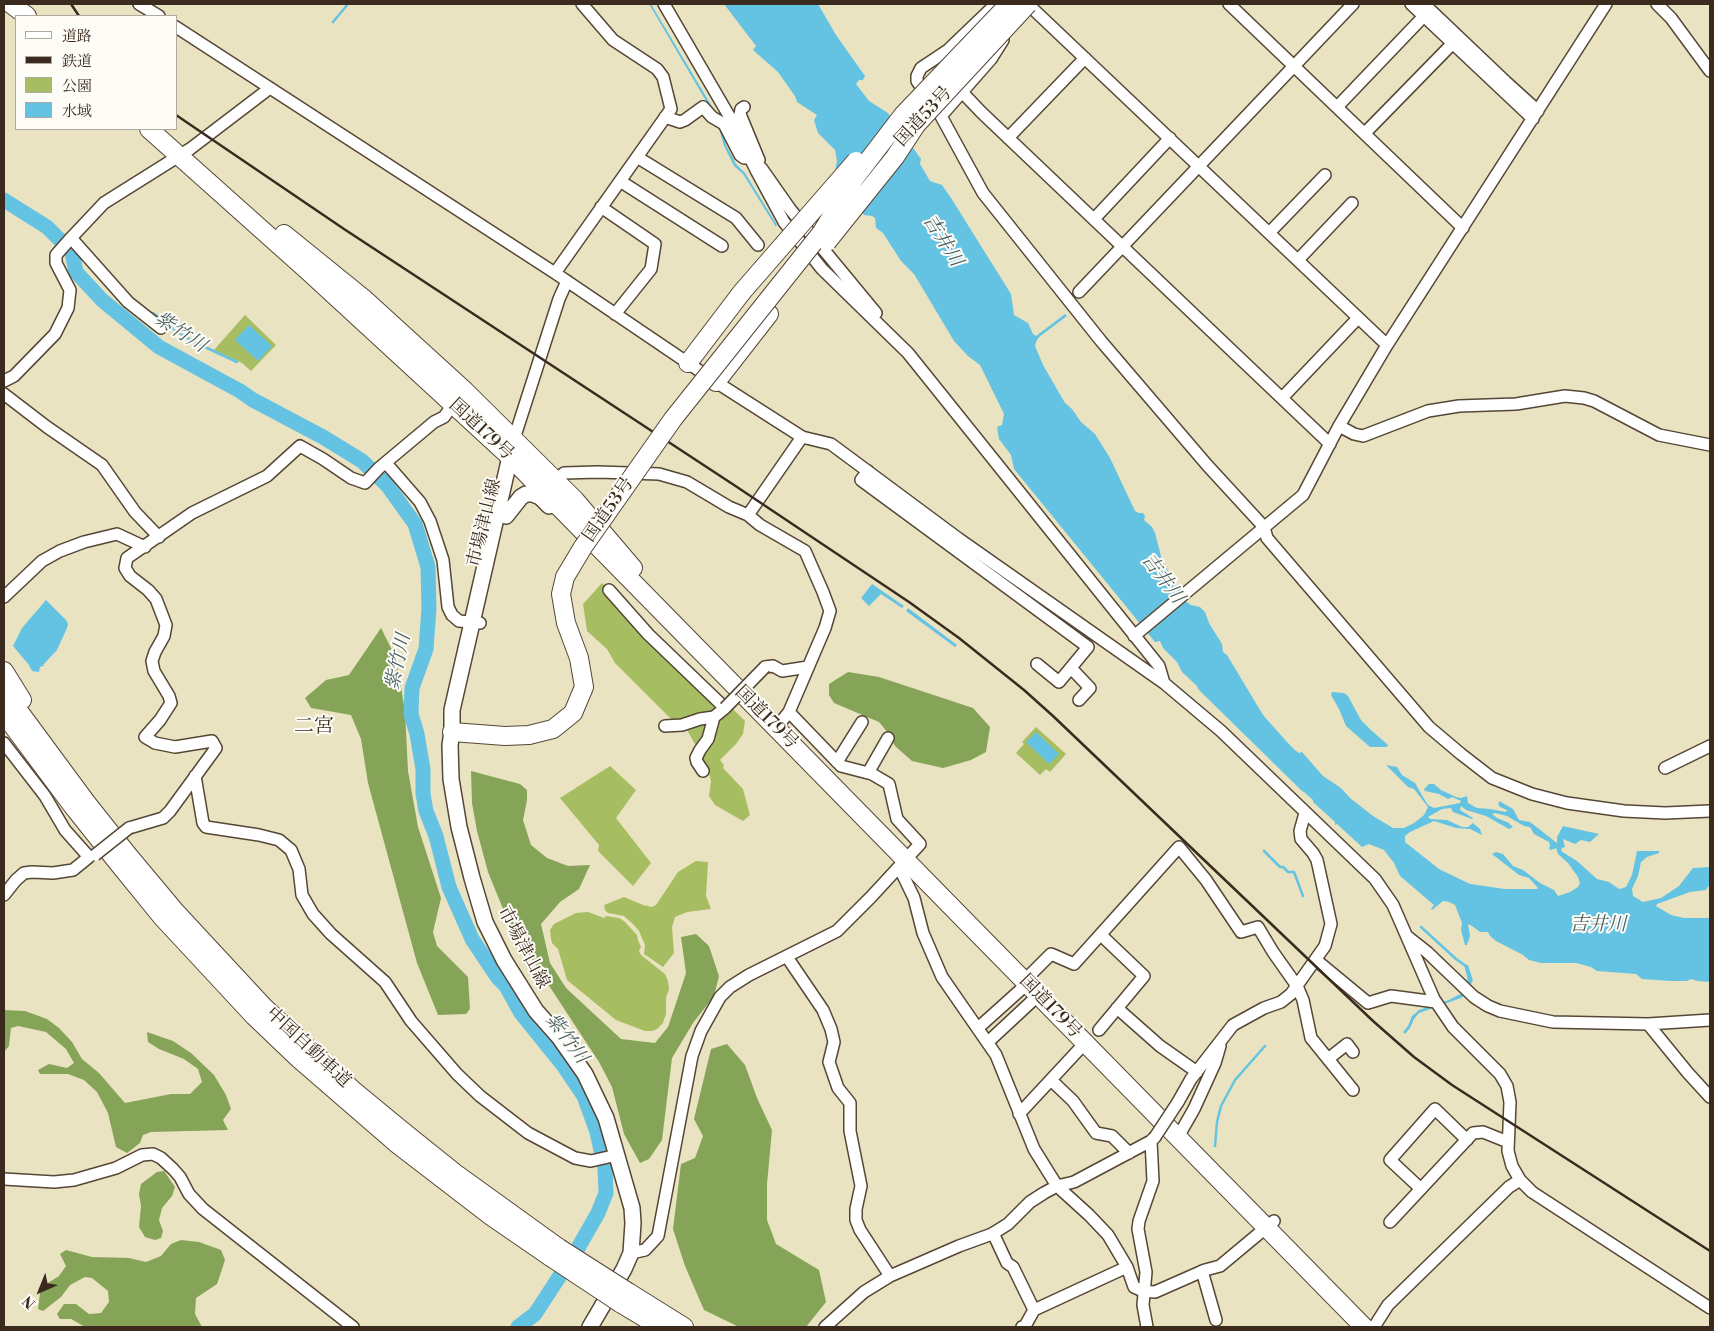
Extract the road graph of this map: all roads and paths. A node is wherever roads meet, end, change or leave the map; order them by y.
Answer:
1 (11, 4) edge
2 (139, 4) edge
3 (582, 4) edge
4 (664, 4) edge
5 (996, 4) edge
6 (1009, 4) edge
7 (1229, 4) edge
8 (1352, 4) edge
9 (1411, 4) edge
10 (1606, 4) edge
11 (1657, 4) edge
12 (1033, 5) edge
13 (1424, 10) edge
14 (4, 12) edge
15 (26, 15) edge
16 (157, 15) edge
17 (981, 20) junction
18 (15, 21) edge
19 (178, 28) edge
20 (1003, 40) junction
21 (1453, 43) junction
22 (1085, 58) junction
23 (1294, 66) junction
24 (1710, 72) edge
25 (270, 88) junction
26 (962, 92) junction
27 (744, 107) dead end
28 (1337, 107) junction
29 (1535, 115) junction
30 (941, 116) junction
31 (665, 117) junction
32 (910, 120) junction
33 (151, 130) edge
34 (167, 130) edge
35 (1365, 134) junction
36 (1008, 138) junction
37 (1170, 138) junction
38 (185, 152) junction
39 (637, 157) junction
40 (751, 158) junction
41 (1199, 165) junction
42 (762, 169) junction
43 (1326, 175) dead end
44 (620, 181) junction
45 (1352, 203) dead end
46 (601, 207) junction
47 (1094, 219) junction
48 (1463, 228) junction
49 (1269, 233) junction
50 (71, 238) junction
51 (758, 245) dead end
52 (722, 246) dead end
53 (1122, 246) junction
54 (1298, 260) junction
55 (555, 273) junction
56 (567, 281) junction
57 (1079, 292) dead end
58 (615, 314) junction
59 (1358, 318) junction
60 (161, 328) dead end
61 (885, 330) junction
62 (1387, 346) junction
63 (688, 362) junction
64 (4, 381) edge
65 (716, 382) junction
66 (4, 394) edge
67 (459, 398) junction
68 (1282, 398) junction
69 (1339, 426) junction
70 (802, 437) junction
71 (514, 439) junction
72 (1330, 444) junction
73 (1710, 444) edge
74 (514, 461) junction
75 (383, 466) junction
76 (549, 486) junction
77 (748, 515) junction
78 (506, 516) junction
79 (577, 526) junction
80 (1264, 527) junction
81 (159, 537) junction
82 (956, 543) junction
83 (145, 547) junction
84 (609, 590) dead end
85 (4, 597) edge
86 (1064, 614) junction
87 (476, 623) junction
88 (1056, 624) junction
89 (1134, 636) junction
90 (1037, 664) dead end
91 (808, 667) junction
92 (1070, 668) junction
93 (4, 671) edge
94 (1164, 683) junction
95 (4, 691) edge
96 (1079, 700) dead end
97 (724, 708) junction
98 (4, 714) edge
99 (714, 717) junction
100 (4, 719) edge
101 (782, 720) junction
102 (862, 722) dead end
103 (665, 726) dead end
104 (452, 732) junction
105 (888, 738) dead end
106 (4, 743) edge
107 (1710, 746) edge
108 (35, 757) junction
109 (837, 762) junction
110 (1666, 768) dead end
111 (703, 771) dead end
112 (868, 773) junction
113 (195, 776) junction
114 (75, 787) junction
115 (1710, 811) edge
116 (1305, 813) junction
117 (92, 856) junction
118 (906, 860) junction
119 (4, 895) edge
120 (1100, 935) junction
121 (1406, 935) junction
122 (787, 957) junction
123 (1316, 960) junction
124 (1029, 979) junction
125 (1297, 986) junction
126 (1031, 1002) dead end
127 (1436, 1002) junction
128 (1118, 1008) junction
129 (1710, 1020) edge
130 (1648, 1024) junction
131 (978, 1028) junction
132 (1099, 1030) dead end
133 (1222, 1040) junction
134 (988, 1042) junction
135 (1085, 1043) junction
136 (1353, 1052) dead end
137 (1328, 1059) junction
138 (1197, 1072) junction
139 (1050, 1080) junction
140 (1353, 1090) dead end
141 (1710, 1097) edge
142 (1019, 1114) junction
143 (1180, 1133) junction
144 (1153, 1139) junction
145 (1467, 1140) junction
146 (1508, 1142) junction
147 (1129, 1153) junction
148 (613, 1156) junction
149 (4, 1179) edge
150 (1520, 1180) junction
151 (1057, 1186) junction
152 (1421, 1189) junction
153 (1390, 1222) dead end
154 (1270, 1225) junction
155 (993, 1233) junction
156 (555, 1253) junction
157 (631, 1253) junction
158 (1127, 1267) junction
159 (1202, 1271) junction
160 (890, 1276) junction
161 (1143, 1291) junction
162 (624, 1297) junction
163 (1710, 1308) edge
164 (1034, 1310) junction
165 (1216, 1320) dead end
166 (353, 1327) edge
167 (590, 1327) edge
168 (660, 1327) edge
169 (684, 1327) edge
170 (825, 1327) edge
171 (1022, 1327) edge
172 (1147, 1327) edge
173 (1373, 1327) edge

1 - 15 highway
2 - 16 street
3 - 31 street
4 - 40 street
5 - 17 street
6 - 32 highway, 国道53号, bridge
7 - 23 street
8 - 23 street
9 - 13 street
10 - 29 street
11 - 24 street
12 - 20 street
12 - 22 street
12 - 32 highway, 国道53号, bridge
13 - 21 street
13 - 28 street
13 - 29 street
14 - 18 highway
17 - 20 street
17 - 30 street
19 - 25 street
20 - 26 street
21 - 29 street
21 - 35 street
22 - 36 street
22 - 37 street
23 - 28 street
23 - 41 street
25 - 38 street
25 - 55 street
26 - 30 street
26 - 36 street
27 - 42 street
28 - 35 street
29 - 48 street
30 - 80 street
31 - 39 street
31 - 40 street
32 - 63 highway, bridge
32 - 65 highway, bridge
32 - 104 highway, 国道53号, bridge
33 - 38 highway, 国道179号
34 - 38 highway, 国道179号
35 - 48 street
36 - 47 street
37 - 41 street
37 - 47 street
38 - 50 street
38 - 67 highway, 国道179号
39 - 44 street
39 - 51 street
40 - 42 street
40 - 61 street
41 - 49 street
41 - 53 street
42 - 61 street
43 - 49 street
44 - 46 street
44 - 52 street
45 - 54 street
46 - 55 street
46 - 58 street
47 - 53 street
48 - 62 street
49 - 54 street
50 - 60 street
50 - 64 street
53 - 57 street
53 - 68 street
54 - 59 street
55 - 56 street
56 - 58 street
56 - 71 street
58 - 63 street
59 - 62 street
59 - 68 street
61 - 89 street
62 - 69 street
63 - 65 street
65 - 70 street
66 - 81 street
67 - 71 highway, 国道179号
67 - 74 highway, 国道179号
67 - 75 street
68 - 72 street
69 - 72 street
69 - 73 street
70 - 77 street
70 - 82 street
71 - 74 main road, 市場津山線
71 - 76 highway, 国道179号
72 - 80 street
74 - 76 highway, 国道179号
74 - 78 main road, 市場津山線
74 - 87 main road, 市場津山線
75 - 81 street
75 - 87 street
76 - 77 street
76 - 79 highway, 国道179号
76 - 101 highway, 国道179号
77 - 91 street
78 - 79 main road
78 - 87 main road, 市場津山線
79 - 101 highway, 国道179号
80 - 89 street
80 - 115 street
81 - 83 street
82 - 86 street
82 - 88 street
83 - 85 street
83 - 113 street
84 - 97 street
86 - 88 street
86 - 94 street
87 - 104 main road, 市場津山線
88 - 92 street
89 - 94 street
90 - 92 street
91 - 97 street, bridge
91 - 101 street
92 - 96 street
93 - 114 highway
94 - 116 street
95 - 114 highway, 中国自動車道
97 - 99 street
98 - 108 highway, 中国自動車道
99 - 103 street
99 - 111 street
100 - 108 highway
101 - 109 street
101 - 118 highway, 国道179号
102 - 109 street
104 - 148 main road, 市場津山線
105 - 112 street
106 - 117 street
107 - 110 street
108 - 156 highway, 中国自動車道
109 - 112 street
112 - 118 street
113 - 117 street, bridge
113 - 148 street
114 - 156 highway, 中国自動車道
116 - 121 street
116 - 123 street
117 - 119 street
118 - 122 street
118 - 124 highway, 国道179号
118 - 131 street
120 - 124 street
120 - 125 street
120 - 128 street
121 - 127 street
121 - 130 street
122 - 157 street
122 - 160 street
123 - 125 street
123 - 127 street
124 - 131 street
124 - 135 highway, 国道179号
124 - 143 highway, 国道179号
125 - 133 street
125 - 137 street
126 - 134 street
127 - 146 street
128 - 132 street
128 - 138 street
129 - 130 street
130 - 141 street
131 - 134 street
133 - 138 street
133 - 143 street
134 - 142 street
135 - 139 street
135 - 143 highway, 国道179号
136 - 137 street
137 - 140 street
138 - 144 street, bridge
139 - 142 street
139 - 147 street
142 - 151 street
143 - 154 highway, 国道179号
144 - 147 street
144 - 161 street
145 - 146 street
145 - 152 street
145 - 152 street
146 - 150 street
147 - 151 street
148 - 157 main road, 市場津山線
149 - 166 street
150 - 163 street
150 - 173 street
151 - 155 street
151 - 158 street
152 - 153 street
154 - 159 street
154 - 173 highway, 国道179号
155 - 160 street
155 - 164 street
156 - 162 highway, 中国自動車道, bridge
157 - 167 main road, 市場津山線
158 - 161 street
158 - 164 street
159 - 161 street
159 - 165 street
160 - 170 street
161 - 172 street
162 - 168 highway, 中国自動車道
162 - 169 highway, 中国自動車道
164 - 171 street

